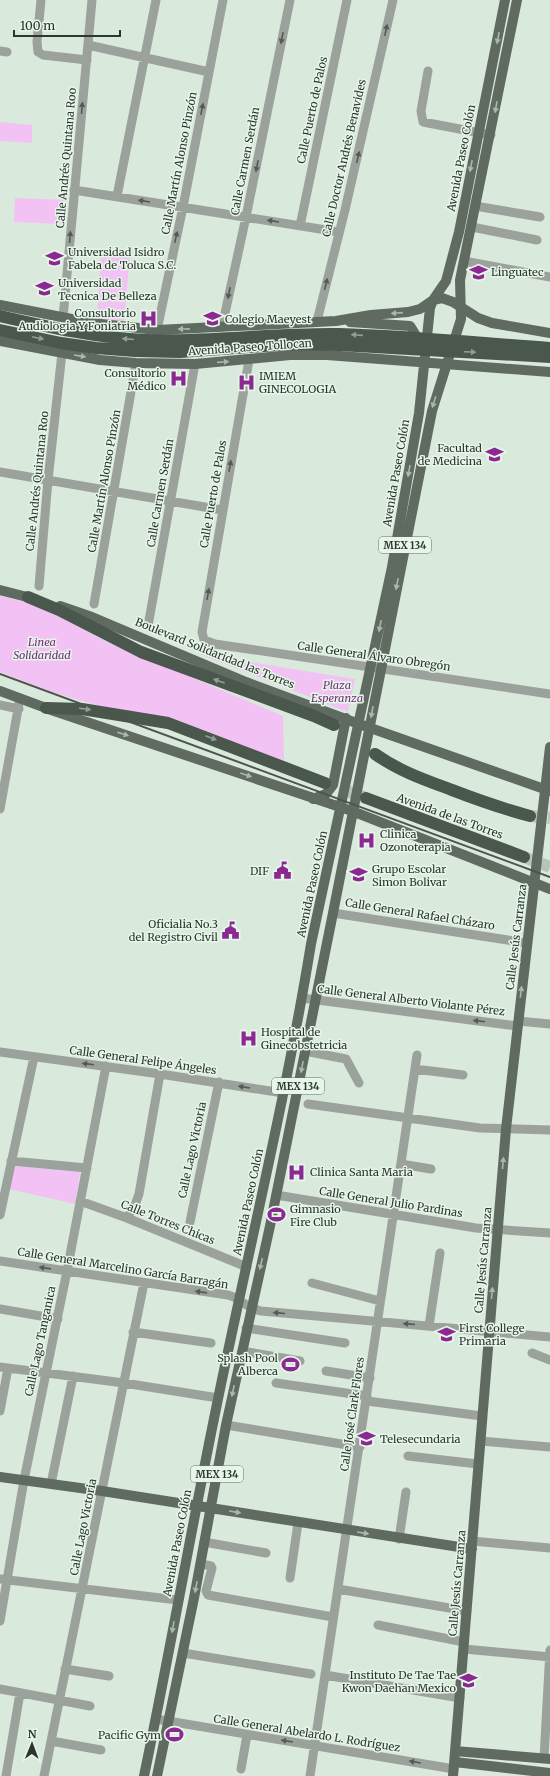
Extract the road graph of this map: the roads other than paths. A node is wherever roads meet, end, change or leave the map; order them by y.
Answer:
1 (41, 0) edge
2 (92, 0) edge
3 (156, 0) edge
4 (222, 0) edge
5 (290, 0) edge
6 (347, 0) edge
7 (393, 0) edge
8 (505, 0) edge
9 (518, 0) edge
10 (88, 45) junction
11 (144, 57) junction
12 (87, 60) junction
13 (428, 71) dead end
14 (209, 72) junction
15 (488, 83) junction
16 (500, 85) junction
17 (478, 132) junction
18 (490, 134) junction
19 (74, 190) junction
20 (117, 196) junction
21 (475, 206) junction
22 (183, 207) junction
23 (246, 217) junction
24 (540, 217) dead end
25 (300, 226) junction
26 (472, 226) junction
27 (339, 232) junction
28 (537, 240) dead end
29 (464, 261) junction
30 (550, 277) edge
31 (433, 300) junction
32 (0, 305) edge
33 (461, 307) junction
34 (0, 316) edge
35 (63, 318) junction
36 (317, 321) junction
37 (336, 321) junction
38 (222, 327) junction
39 (0, 330) edge
40 (157, 330) junction
41 (550, 333) edge
42 (0, 341) edge
43 (550, 348) edge
44 (62, 354) junction
45 (327, 355) junction
46 (550, 357) edge
47 (425, 359) junction
48 (249, 360) junction
49 (447, 360) junction
50 (136, 363) junction
51 (195, 364) junction
52 (550, 372) edge
53 (0, 472) edge
54 (48, 480) junction
55 (114, 492) junction
56 (171, 502) junction
57 (222, 510) junction
58 (396, 567) junction
59 (39, 586) dead end
60 (0, 590) edge
61 (28, 597) junction
62 (94, 604) dead end
63 (148, 626) dead end
64 (202, 632) joint
65 (376, 668) junction
66 (0, 691) edge
67 (550, 694) edge
68 (19, 704) junction
69 (0, 705) edge
70 (46, 708) junction
71 (346, 718) junction
72 (359, 724) junction
73 (334, 725) dead end
74 (369, 727) junction
75 (550, 747) edge
76 (0, 753) edge
77 (375, 754) dead end
78 (10, 755) junction
79 (325, 783) tunnel mouth
80 (547, 790) edge
81 (366, 798) tunnel mouth
82 (313, 799) junction
83 (340, 807) junction
84 (0, 809) edge
85 (352, 811) junction
86 (530, 816) tunnel mouth
87 (524, 857) tunnel mouth
88 (534, 883) junction
89 (550, 889) edge
90 (333, 913) junction
91 (527, 943) junction
92 (311, 944) junction
93 (326, 946) junction
94 (302, 998) junction
95 (315, 1000) junction
96 (518, 1023) junction
97 (550, 1024) edge
98 (305, 1051) junction
99 (0, 1052) edge
100 (417, 1055) dead end
101 (34, 1057) junction
102 (106, 1066) junction
103 (415, 1069) junction
104 (160, 1074) junction
105 (463, 1075) dead end
106 (219, 1082) junction
107 (359, 1083) dead end
108 (282, 1093) junction
109 (308, 1104) dead end
110 (408, 1119) junction
111 (506, 1129) junction
112 (550, 1130) edge
113 (11, 1161) junction
114 (401, 1164) junction
115 (87, 1168) junction
116 (431, 1169) dead end
117 (276, 1195) junction
118 (80, 1201) junction
119 (393, 1214) junction
120 (0, 1215) edge
121 (127, 1218) junction
122 (190, 1222) dead end
123 (257, 1223) junction
124 (270, 1226) junction
125 (497, 1230) junction
126 (550, 1233) edge
127 (440, 1253) dead end
128 (0, 1261) edge
129 (247, 1267) junction
130 (67, 1271) junction
131 (144, 1283) junction
132 (312, 1283) dead end
133 (240, 1299) junction
134 (380, 1301) junction
135 (251, 1308) junction
136 (0, 1309) edge
137 (58, 1319) junction
138 (377, 1321) junction
139 (429, 1326) junction
140 (246, 1328) junction
141 (133, 1332) junction
142 (489, 1332) junction
143 (550, 1337) edge
144 (345, 1343) dead end
145 (211, 1344) dead end
146 (242, 1351) junction
147 (532, 1353) dead end
148 (550, 1360) edge
149 (300, 1361) dead end
150 (4, 1367) edge
151 (326, 1371) dead end
152 (46, 1372) junction
153 (73, 1376) junction
154 (370, 1378) junction
155 (124, 1383) junction
156 (276, 1383) dead end
157 (218, 1398) junction
158 (367, 1398) junction
159 (0, 1411) edge
160 (482, 1416) junction
161 (226, 1425) junction
162 (480, 1441) junction
163 (360, 1447) junction
164 (550, 1447) edge
165 (408, 1456) dead end
166 (478, 1464) junction
167 (0, 1477) edge
168 (24, 1480) junction
169 (51, 1484) junction
170 (102, 1491) junction
171 (406, 1492) dead end
172 (197, 1506) junction
173 (210, 1508) junction
174 (298, 1523) junction
175 (347, 1531) junction
176 (399, 1539) junction
177 (204, 1542) junction
178 (472, 1545) junction
179 (550, 1548) edge
180 (266, 1553) dead end
181 (201, 1564) junction
182 (290, 1578) dead end
183 (4, 1579) edge
184 (338, 1588) junction
185 (82, 1589) junction
186 (178, 1600) junction
187 (466, 1611) junction
188 (333, 1617) junction
189 (0, 1621) edge
190 (378, 1625) dead end
191 (464, 1645) junction
192 (550, 1650) edge
193 (183, 1653) junction
194 (550, 1657) edge
195 (65, 1668) junction
196 (311, 1674) dead end
197 (325, 1675) junction
198 (109, 1676) dead end
199 (0, 1689) edge
200 (20, 1693) junction
201 (460, 1698) junction
202 (59, 1701) junction
203 (90, 1706) dead end
204 (156, 1719) junction
205 (169, 1723) junction
206 (247, 1735) junction
207 (51, 1741) junction
208 (315, 1745) junction
209 (101, 1750) dead end
210 (455, 1751) junction
211 (547, 1759) edge
212 (241, 1769) dead end
213 (454, 1769) edge
214 (550, 1773) edge
215 (6, 1776) edge
216 (44, 1776) edge
217 (144, 1776) edge
218 (157, 1776) edge
219 (310, 1776) edge

1 - 12 street
2 - 10 street, Calle Andrés Quintana Roo
3 - 11 street
4 - 14 street, Calle Martín Alonso Pinzón
5 -> 23 street, Calle Carmen Serdán
6 - 25 street, Calle Puerto de Palos
27 -> 7 street, Calle Doctor Andrés Benavides
8 -> 15 main road, Avenida Paseo Colón
9 - 16 main road, Avenida Paseo Colón
10 - 11 street
10 - 12 street, Calle Andrés Quintana Roo
11 - 14 street
11 - 20 street
19 -> 12 street, Calle Andrés Quintana Roo
13 - 17 street
22 -> 14 street, Calle Martín Alonso Pinzón
15 - 16 main road
15 - 17 main road, Avenida Paseo Colón
16 -> 18 main road, Avenida Paseo Colón
17 - 18 street
17 -> 31 main road, Avenida Paseo Colón
18 - 21 main road, Avenida Paseo Colón
19 - 20 street
35 -> 19 street, Calle Andrés Quintana Roo
22 -> 20 street
21 - 24 street
21 - 26 main road, Avenida Paseo Colón
22 - 23 street
40 -> 22 street, Calle Martín Alonso Pinzón
25 -> 23 street
23 -> 38 street, Calle Carmen Serdán
25 - 27 street
26 - 28 street
26 - 29 main road, Avenida Paseo Colón
36 -> 27 street, Calle Doctor Andrés Benavides
29 - 30 street
29 - 33 main road, Avenida Paseo Colón
31 - 33 main road
31 -> 37 main road, Avenida Paseo Tollocan
31 - 47 main road, Avenida Paseo Colón
32 - 35 main road, Avenida Paseo Tollocan
33 - 41 main road
33 - 49 main road, Avenida Paseo Colón
43 -> 34 highway, Avenida Paseo Tollocan
35 - 40 main road, Avenida Paseo Tollocan
36 - 37 main road, Avenida Paseo Tollocan
36 - 38 main road, Avenida Paseo Tollocan
37 - 45 main road
38 -> 40 main road, Avenida Paseo Tollocan
39 -> 46 highway, Avenida Paseo Tollocan
42 - 44 main road, Avenida Paseo Tollocan
44 -> 50 main road, Avenida Paseo Tollocan
44 - 54 street, Calle Andrés Quintana Roo
45 - 47 main road, Avenida Paseo Tollocan
45 - 48 main road, Avenida Paseo Tollocan
47 - 49 main road, Avenida Paseo Tollocan
47 -> 58 main road, Avenida Paseo Colón / MEX 134
51 -> 48 main road, Avenida Paseo Tollocan
57 -> 48 street, Calle Puerto de Palos
49 - 52 main road, Avenida Paseo Tollocan
49 -> 58 main road, Avenida Paseo Colón / MEX 134
50 - 51 main road, Avenida Paseo Tollocan
50 - 55 street, Calle Martín Alonso Pinzón
51 - 56 street, Calle Carmen Serdán
53 - 54 street
54 - 55 street
54 - 59 street, Calle Andrés Quintana Roo
55 - 56 street
55 - 62 street, Calle Martín Alonso Pinzón
56 - 57 street
56 - 63 street, Calle Carmen Serdán
64 -> 57 street, Calle Puerto de Palos
58 -> 65 main road, Avenida Paseo Colón / MEX 134
60 - 61 main road, Boulevard Solidaridad las Torres
61 - 71 main road, Boulevard Solidaridad las Torres
73 -> 61 highway, Boulevard Solidaridad las Torres
64 - 65 street, Calle General Álvaro Obregón
65 - 67 street, Calle General Álvaro Obregón
65 - 72 main road, Avenida Paseo Colón / MEX 134
65 -> 74 main road, Avenida Paseo Colón / MEX 134
66 - 68 main road
68 - 69 street
68 - 70 main road
68 - 78 street
70 -> 79 highway
70 -> 82 main road
71 - 72 main road, Boulevard Solidaridad las Torres
71 - 82 main road
72 - 74 main road, Boulevard Solidaridad las Torres
72 - 83 main road, Avenida Paseo Colón / MEX 134
74 - 80 main road, Boulevard Solidaridad las Torres
74 - 85 main road, Avenida Paseo Colón / MEX 134
75 - 80 main road, Calle Jesús Carranza
76 - 78 street
77 - 86 highway
78 - 84 street
80 - 88 main road, Calle Jesús Carranza
81 - 87 highway, Avenida de las Torres
82 - 83 main road
83 - 85 main road
83 - 92 main road, Avenida Paseo Colón / MEX 134
85 - 88 main road
85 - 90 main road, Avenida Paseo Colón / MEX 134
88 - 89 main road
88 - 91 main road, Calle Jesús Carranza
90 - 91 street, Calle General Rafael Cházaro
90 - 93 main road, Avenida Paseo Colón / MEX 134
96 -> 91 main road, Calle Jesús Carranza
92 - 93 main road
92 - 94 main road, Avenida Paseo Colón / MEX 134
93 - 95 main road, Avenida Paseo Colón / MEX 134
94 - 95 street, Calle General Alberto Violante Pérez
94 - 108 main road, Avenida Paseo Colón / MEX 134
96 -> 95 street, Calle General Alberto Violante Pérez
95 - 98 main road, Avenida Paseo Colón / MEX 134
96 - 97 street, Calle General Alberto Violante Pérez
96 - 111 main road, Calle Jesús Carranza
98 - 107 street
98 -> 117 main road, Avenida Paseo Colón / MEX 134
99 - 101 street, Calle General Felipe Ángeles
100 - 103 street, Calle José Clark Flores
102 -> 101 street, Calle General Felipe Ángeles
101 - 113 street
102 - 104 street, Calle General Felipe Ángeles
102 - 115 street, Calle Lago Tanganica
103 - 105 street
103 - 110 street, Calle José Clark Flores
104 - 106 street, Calle General Felipe Ángeles
104 - 121 street
108 -> 106 street, Calle General Felipe Ángeles
106 - 122 street, Calle Lago Victoria
108 - 123 main road, Avenida Paseo Colón / MEX 134
109 - 110 street
110 - 111 street
110 - 114 street, Calle José Clark Flores
111 - 112 street
125 -> 111 main road, Calle Jesús Carranza
113 - 115 street
113 - 120 street
114 - 116 street
114 - 119 street, Calle José Clark Flores
115 - 118 street, Calle Lago Tanganica
117 - 119 street, Calle General Julio Pardinas
117 - 124 main road, Avenida Paseo Colón / MEX 134
118 - 121 street, Calle Torres Chicas
118 - 130 street, Calle Lago Tanganica
119 - 125 street, Calle General Julio Pardinas
119 - 134 street, Calle José Clark Flores
121 - 129 street, Calle Torres Chicas
123 - 124 main road
123 - 129 main road, Avenida Paseo Colón / MEX 134
124 -> 135 main road, Avenida Paseo Colón / MEX 134
125 - 126 street, Calle General Julio Pardinas
142 -> 125 main road, Calle Jesús Carranza
127 - 139 street
130 -> 128 street, Calle General Marcelino García Barragán
129 - 133 main road, Avenida Paseo Colón / MEX 134
130 - 131 street, Calle General Marcelino García Barragán
130 - 137 street, Calle Lago Tanganica
133 -> 131 street, Calle General Marcelino García Barragán
131 - 141 street, Calle Lago Victoria
132 - 134 street
133 - 135 street, Calle General Marcelino García Barragán
133 - 157 main road, Avenida Paseo Colón / MEX 134
134 - 138 street, Calle José Clark Flores
138 -> 135 street, Calle General Marcelino García Barragán
135 - 140 main road, Avenida Paseo Colón / MEX 134
136 - 137 street
137 - 152 street, Calle Lago Tanganica
139 -> 138 street, Calle General Marcelino García Barragán
138 - 154 street, Calle José Clark Flores
139 - 142 street, Calle General Marcelino García Barragán
140 - 144 street
140 - 146 main road, Avenida Paseo Colón / MEX 134
141 - 145 street
141 - 155 street, Calle Lago Victoria
142 - 143 street, Calle General Marcelino García Barragán
142 - 160 main road, Calle Jesús Carranza
146 - 149 street
146 -> 161 main road, Avenida Paseo Colón / MEX 134
147 - 148 street
150 - 152 street
150 - 159 street
151 - 154 street
152 - 153 street
152 - 168 street, Calle Lago Tanganica
153 - 155 street
153 - 169 street
154 - 158 street, Calle José Clark Flores
155 - 157 street
155 - 170 street, Calle Lago Victoria
156 - 158 street
157 - 172 main road, Avenida Paseo Colón / MEX 134
158 - 160 street
158 - 163 street, Calle José Clark Flores
160 - 162 main road, Calle Jesús Carranza
161 - 163 street
161 - 173 main road, Avenida Paseo Colón / MEX 134
162 - 164 street
162 - 166 main road, Calle Jesús Carranza
163 - 175 street, Calle José Clark Flores
165 - 166 street
166 - 178 main road, Calle Jesús Carranza
167 - 168 main road
168 - 169 main road
168 - 183 street, Calle Lago Tanganica
169 - 170 main road
170 - 172 main road
170 - 185 street, Calle Lago Victoria
171 - 176 street
172 - 173 main road
172 - 186 main road, Avenida Paseo Colón / MEX 134
173 -> 174 main road
173 - 177 main road, Avenida Paseo Colón / MEX 134
174 - 175 main road
174 - 182 street
175 -> 176 main road
175 - 184 street, Calle José Clark Flores
176 - 178 main road
177 - 180 street
177 - 181 main road, Avenida Paseo Colón / MEX 134
178 - 179 street
178 - 187 main road, Calle Jesús Carranza
181 - 188 street
181 -> 193 main road, Avenida Paseo Colón / MEX 134
183 - 185 street
183 - 189 street, Calle Lago Tanganica
184 - 187 street
184 - 188 street, Calle José Clark Flores
185 - 186 street
185 - 195 street, Calle Lago Victoria
186 -> 204 main road, Avenida Paseo Colón / MEX 134
187 - 191 main road, Calle Jesús Carranza
188 - 197 street, Calle José Clark Flores
190 - 191 street
191 - 194 street
191 - 201 main road, Calle Jesús Carranza
192 - 194 street
193 - 196 street
193 - 205 main road, Avenida Paseo Colón / MEX 134
194 - 211 street
195 - 198 street
195 - 202 street, Calle Lago Victoria
197 - 201 street
197 - 208 street, Calle José Clark Flores
199 - 200 street
200 - 202 street
200 - 215 street
201 - 210 main road, Calle Jesús Carranza
202 - 203 street
202 - 207 street, Calle Lago Victoria
204 - 205 street, Calle General Abelardo L. Rodríguez
204 - 217 main road, Avenida Paseo Colón / MEX 134
205 - 206 street, Calle General Abelardo L. Rodríguez
205 - 218 main road, Avenida Paseo Colón / MEX 134
208 -> 206 street, Calle General Abelardo L. Rodríguez
206 - 212 street
207 - 209 street
207 - 216 street, Calle Lago Victoria
213 -> 208 street, Calle General Abelardo L. Rodríguez
208 - 219 street, Calle José Clark Flores
210 - 211 main road
210 - 213 main road, Calle Jesús Carranza
213 - 214 main road, Calle General Abelardo L. Rodríguez

